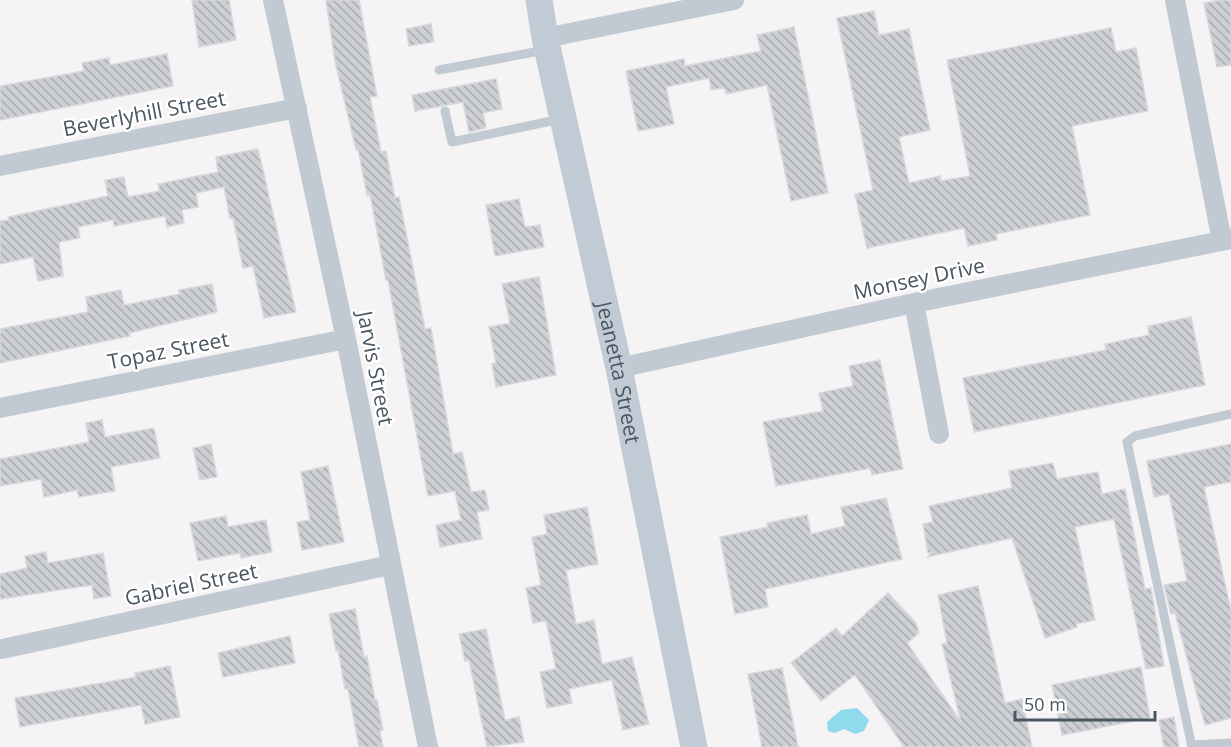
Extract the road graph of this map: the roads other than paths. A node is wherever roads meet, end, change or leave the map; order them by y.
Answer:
1 (273, 0) edge
2 (539, 0) edge
3 (734, 0) edge
4 (1175, 0) edge
5 (546, 44) junction
6 (440, 70) dead end
7 (297, 108) junction
8 (445, 111) dead end
9 (563, 118) junction
10 (0, 166) edge
11 (1227, 240) edge
12 (914, 303) junction
13 (346, 339) junction
14 (619, 368) junction
15 (0, 408) edge
16 (1231, 414) edge
17 (939, 434) dead end
18 (390, 566) junction
19 (2, 649) dead end
20 (1231, 743) edge
21 (1192, 746) edge
22 (428, 747) edge
23 (694, 747) edge

1 - 7 street, Jarvis Street
2 - 5 street, Jeanetta Street
3 - 5 street
4 - 11 street
5 - 6 lane
5 - 9 street, Jeanetta Street
7 - 10 street, Beverlyhill Street
7 - 13 street, Jarvis Street
8 - 9 lane
9 - 14 street, Jeanetta Street
11 - 12 street, Monsey Drive
12 - 14 street, Monsey Drive
12 - 17 street
13 - 15 street, Topaz Street
13 - 18 street, Jarvis Street
14 - 23 street, Jeanetta Street
16 - 21 lane
18 - 19 street, Gabriel Street
18 - 22 street, Jarvis Street
20 - 21 lane

